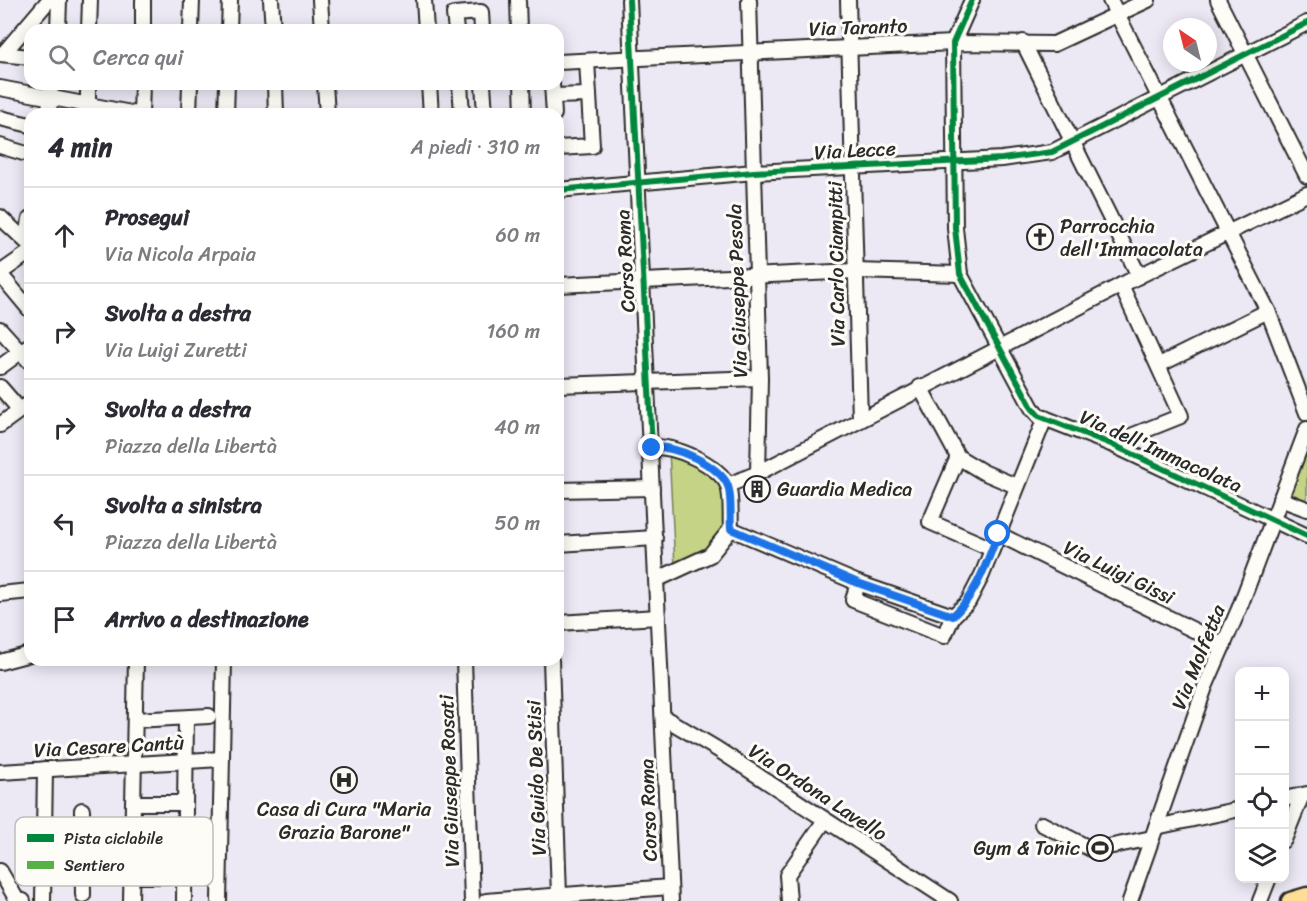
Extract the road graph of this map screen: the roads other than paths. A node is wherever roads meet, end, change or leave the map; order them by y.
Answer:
1 (49, 0) edge
2 (58, 0) edge
3 (90, 0) edge
4 (143, 0) edge
5 (192, 0) edge
6 (230, 0) edge
7 (271, 0) edge
8 (320, 0) edge
9 (424, 0) edge
10 (518, 0) edge
11 (629, 0) edge
12 (750, 0) edge
13 (848, 0) edge
14 (972, 0) edge
15 (1110, 0) edge
16 (1148, 0) edge
17 (1218, 0) edge
18 (1118, 16) junction
19 (28, 24) edge
20 (58, 24) edge
21 (89, 24) edge
22 (143, 24) edge
23 (191, 24) edge
24 (229, 24) edge
25 (273, 24) edge
26 (322, 24) edge
27 (426, 24) edge
28 (455, 24) edge
29 (482, 24) edge
30 (519, 24) edge
31 (1307, 24) edge
32 (24, 29) edge
33 (1023, 42) junction
34 (953, 43) junction
35 (850, 47) junction
36 (749, 51) junction
37 (2, 54) edge
38 (1247, 54) junction
39 (24, 56) edge
40 (632, 60) junction
41 (587, 61) junction
42 (564, 62) edge
43 (0, 88) edge
44 (24, 89) edge
45 (34, 90) edge
46 (88, 90) edge
47 (141, 90) edge
48 (190, 90) edge
49 (226, 90) edge
50 (275, 90) edge
51 (325, 90) edge
52 (429, 90) edge
53 (460, 90) edge
54 (483, 90) edge
55 (522, 90) edge
56 (553, 90) edge
57 (51, 91) edge
58 (589, 95) junction
59 (1160, 97) junction
60 (50, 108) edge
61 (86, 108) edge
62 (88, 108) edge
63 (139, 108) edge
64 (189, 108) edge
65 (226, 108) edge
66 (276, 108) edge
67 (327, 108) edge
68 (431, 108) edge
69 (462, 108) edge
70 (485, 108) edge
71 (524, 108) edge
72 (554, 108) edge
73 (0, 118) edge
74 (24, 124) edge
75 (1072, 143) junction
76 (0, 147) edge
77 (564, 148) edge
78 (24, 153) edge
79 (957, 161) junction
80 (854, 166) junction
81 (754, 172) junction
82 (1307, 176) edge
83 (637, 182) junction
84 (564, 189) edge
85 (1307, 194) edge
86 (0, 217) edge
87 (1228, 233) junction
88 (24, 241) edge
89 (24, 249) edge
90 (855, 271) junction
91 (0, 273) edge
92 (960, 274) junction
93 (756, 275) junction
94 (1139, 276) junction
95 (643, 280) junction
96 (564, 285) edge
97 (1121, 285) junction
98 (24, 303) edge
99 (1268, 310) junction
100 (0, 328) edge
101 (999, 348) junction
102 (24, 350) edge
103 (24, 355) edge
104 (1159, 365) junction
105 (0, 367) edge
106 (760, 378) junction
107 (648, 381) junction
108 (564, 385) edge
109 (0, 387) edge
110 (920, 387) junction
111 (1304, 397) edge
112 (24, 405) edge
113 (24, 407) edge
114 (1307, 413) edge
115 (1045, 418) junction
116 (860, 419) junction
117 (0, 425) edge
118 (1307, 429) edge
119 (1111, 444) junction
120 (652, 448) junction
121 (958, 457) junction
122 (758, 473) junction
123 (728, 485) junction
124 (1016, 486) junction
125 (652, 488) junction
126 (564, 490) edge
127 (1280, 499) junction
128 (1307, 509) edge
129 (1273, 518) junction
130 (731, 529) junction
131 (998, 534) junction
132 (1307, 536) edge
133 (655, 538) junction
134 (564, 544) edge
135 (992, 549) junction
136 (658, 579) junction
137 (858, 583) junction
138 (24, 592) edge
139 (0, 594) edge
140 (953, 616) junction
141 (658, 618) junction
142 (564, 623) edge
143 (1224, 645) junction
144 (24, 656) edge
145 (0, 662) edge
146 (136, 666) edge
147 (224, 666) edge
148 (464, 666) edge
149 (551, 666) edge
150 (209, 716) dead end
151 (663, 717) junction
152 (186, 718) junction
153 (135, 720) junction
154 (221, 759) junction
155 (185, 761) junction
156 (135, 764) junction
157 (45, 769) junction
158 (0, 772) edge
159 (1305, 795) edge
160 (1289, 798) edge
161 (134, 803) junction
162 (185, 803) junction
163 (82, 810) dead end
164 (1235, 810) edge
165 (44, 817) edge
166 (82, 817) edge
167 (134, 817) edge
168 (185, 817) edge
169 (825, 820) junction
170 (1042, 824) dead end
171 (1289, 829) edge
172 (1154, 832) junction
173 (0, 872) edge
174 (1267, 883) edge
175 (43, 886) edge
176 (83, 886) edge
177 (132, 886) edge
178 (187, 886) edge
179 (671, 894) edge
180 (83, 895) dead end
181 (559, 896) junction
182 (1307, 896) edge
183 (19, 901) edge
184 (43, 901) edge
185 (131, 901) edge
186 (184, 901) edge
187 (219, 901) edge
188 (472, 901) edge
189 (486, 901) edge
190 (789, 901) edge
191 (950, 901) edge
192 (1130, 901) edge
193 (1260, 901) edge
194 (1290, 901) edge

1 - 19 street
2 - 20 street
3 - 21 street
4 - 22 street
5 - 23 street
6 - 24 street
7 - 25 street
8 - 26 street
9 - 27 street
10 - 30 street
11 - 40 street, Corso Roma
12 - 36 street, Via Giuseppe Pesola
13 - 35 street, Via Carlo Ciampitti
14 - 34 street
15 - 18 street
16 - 18 street, Via Taranto
17 - 38 street
18 - 33 street, Via Taranto
18 - 59 street
28 - 29 street
31 - 38 street, Via Lecce
32 - 37 street
33 - 34 street, Via Taranto
33 - 75 street
34 - 35 street, Via Taranto
34 - 79 street
35 - 36 street, Via Taranto
35 - 80 street, Via Carlo Ciampitti
36 - 40 street, Via Taranto
36 - 81 street, Via Giuseppe Pesola
37 - 39 street
38 - 59 street, Via Lecce
38 - 82 street
40 - 41 street, Via Taranto
40 - 83 street, Corso Roma
41 - 42 street, Via Taranto
41 - 58 street
43 - 44 street
45 - 57 street
46 - 62 street
47 - 63 street
48 - 64 street
49 - 65 street
50 - 66 street
51 - 67 street
52 - 68 street
53 - 69 street
54 - 70 street
55 - 71 street
56 - 58 street
56 - 72 street
57 - 60 street
57 - 61 street
58 - 77 street
59 - 75 street, Via Lecce
59 - 87 street
73 - 74 street
75 - 79 street, Via Lecce
75 - 94 street
76 - 78 street
79 - 80 street, Via Lecce
79 - 92 street
80 - 81 street, Via Lecce
80 - 90 street, Via Carlo Ciampitti
81 - 83 street, Via Lecce
81 - 93 street, Via Giuseppe Pesola
83 - 84 street, Via Lecce
83 - 95 street, Corso Roma
85 - 87 street
86 - 88 street
87 - 94 street
87 - 99 street
89 - 91 street
90 - 92 street
90 - 93 street
90 - 116 street, Via Carlo Ciampitti
91 - 98 street
92 - 101 street, Via dell'Immacolata
93 - 95 street
93 - 106 street, Via Giuseppe Pesola
94 - 97 street
95 - 96 street
95 - 107 street, Corso Roma
97 - 101 street
97 - 104 street
99 - 104 street
99 - 111 street
100 - 102 street
101 - 110 street
101 - 115 street, Via dell'Immacolata
103 - 105 street
104 - 119 street
106 - 107 street
106 - 122 street, Via Giuseppe Pesola
107 - 108 street
107 - 120 street, Corso Roma
109 - 112 street
110 - 116 street
110 - 121 street
111 - 114 street
113 - 117 street
115 - 119 street, Via dell'Immacolata
115 - 124 street
116 - 122 street
118 - 127 street, Via Molfetta
119 - 129 street, Via dell'Immacolata
120 - 123 street
120 - 125 street, Corso Roma
121 - 124 street
121 - 135 street
122 - 123 street
123 - 130 street
124 - 131 street
125 - 126 street
125 - 133 street, Corso Roma
127 - 128 street
127 - 129 street, Via Molfetta
129 - 132 street, Via dell'Immacolata
129 - 143 street, Via Molfetta
130 - 136 street
130 - 137 street
131 - 135 street
131 - 143 street, Via Luigi Gissi
133 - 134 street
133 - 136 street, Corso Roma
135 - 140 street
136 - 141 street, Corso Roma
137 - 140 street
137 - 140 street
138 - 139 street
141 - 142 street
141 - 151 street, Corso Roma
143 - 172 street, Via Molfetta
144 - 145 street
146 - 153 street
147 - 154 street
148 - 188 street, Via Giuseppe Rosati
149 - 181 street, Via Guido De Stisi
150 - 152 street
151 - 169 street, Via Ordona Lavello
151 - 179 street, Corso Roma
152 - 153 street
152 - 155 street
153 - 156 street
154 - 155 street, Via Cesare Cantù
154 - 187 street
155 - 156 street, Via Cesare Cantù
155 - 162 street
156 - 157 street, Via Cesare Cantù
156 - 161 street
157 - 158 street, Via Cesare Cantù
157 - 165 street
159 - 160 street
159 - 171 street
161 - 162 street
161 - 167 street
162 - 168 street
163 - 166 street
164 - 172 street
169 - 190 street
169 - 191 street, Via Ordona Lavello
170 - 172 street
172 - 192 street, Via Molfetta
173 - 183 street
174 - 193 street
175 - 184 street
176 - 180 street
177 - 185 street
178 - 186 street
179 - 181 street
181 - 189 street
182 - 194 main road

